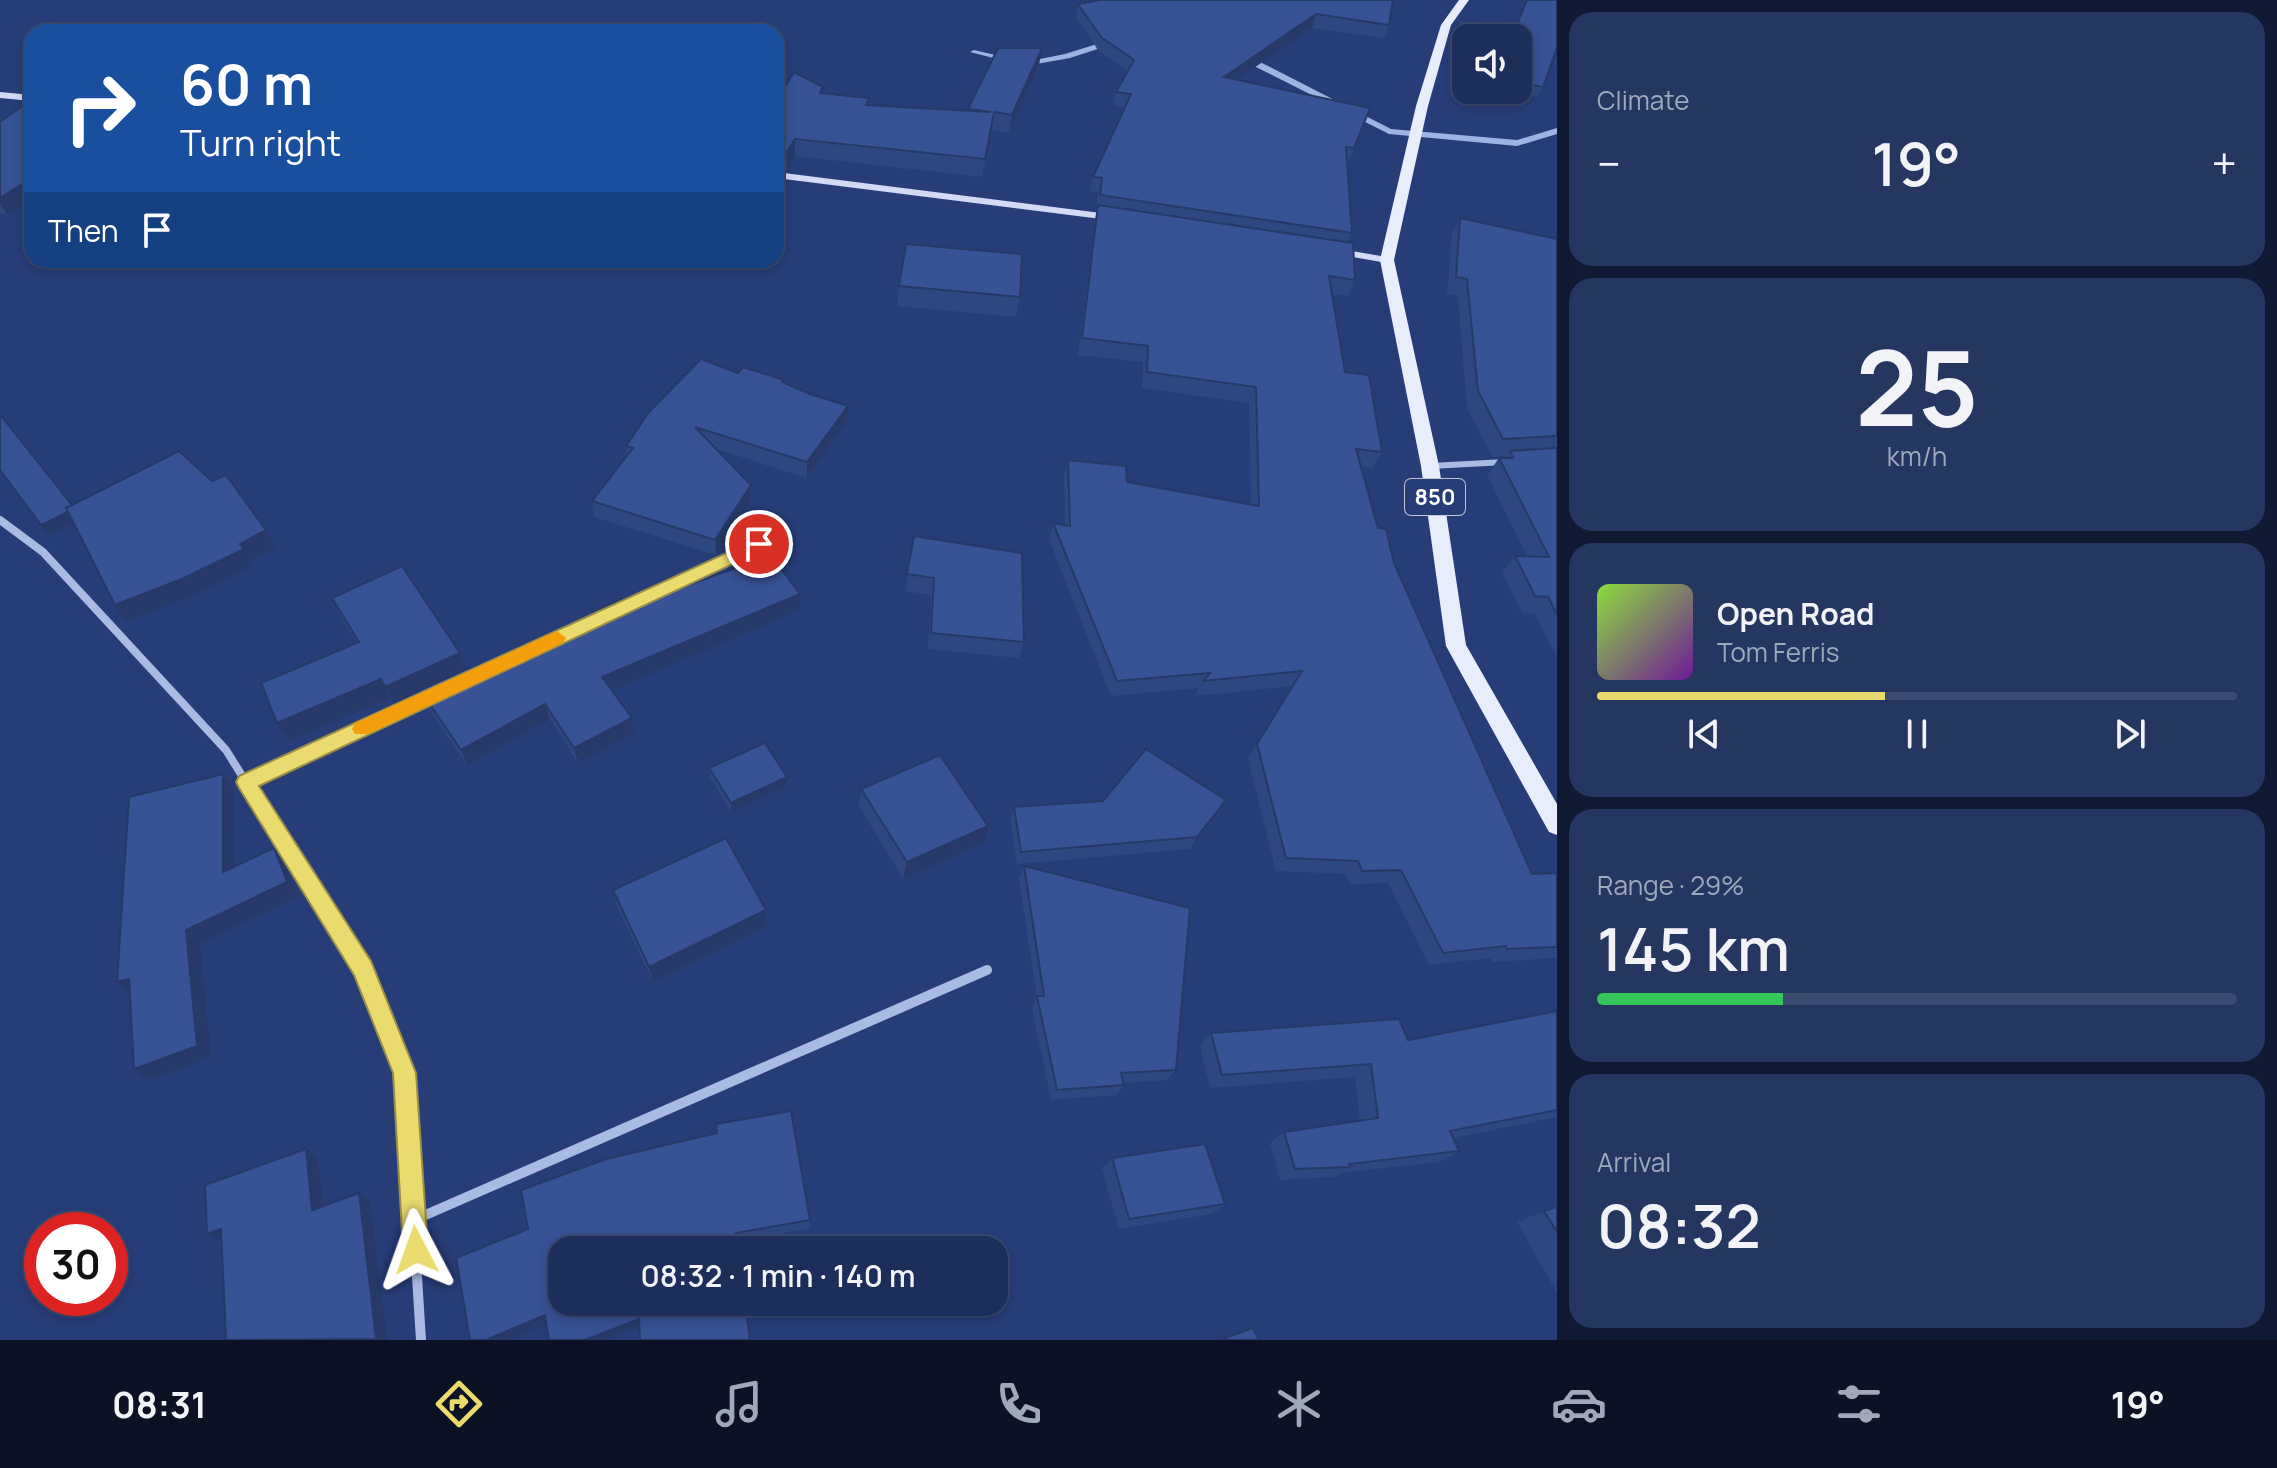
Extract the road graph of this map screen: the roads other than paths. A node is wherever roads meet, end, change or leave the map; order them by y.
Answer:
1 (1464, 0) edge
2 (0, 95) edge
3 (24, 97) edge
4 (784, 176) edge
5 (1128, 219) edge
6 (1326, 250) edge
7 (1387, 260) junction
8 (1509, 461) edge
9 (1430, 466) junction
10 (0, 520) edge
11 (759, 544) dead end
12 (616, 611) edge
13 (531, 650) edge
14 (460, 683) edge
15 (446, 690) edge
16 (246, 782) junction
17 (1557, 825) edge
18 (987, 970) dead end
19 (414, 1220) junction
20 (421, 1340) edge

1 - 7 main road, 850
2 - 3 street
4 - 5 street
6 - 7 street
7 - 9 main road, 850
8 - 9 street
9 - 17 main road, 850
10 - 16 street
11 - 12 street
13 - 14 street
15 - 16 street
16 - 19 street
18 - 19 street
19 - 20 street

